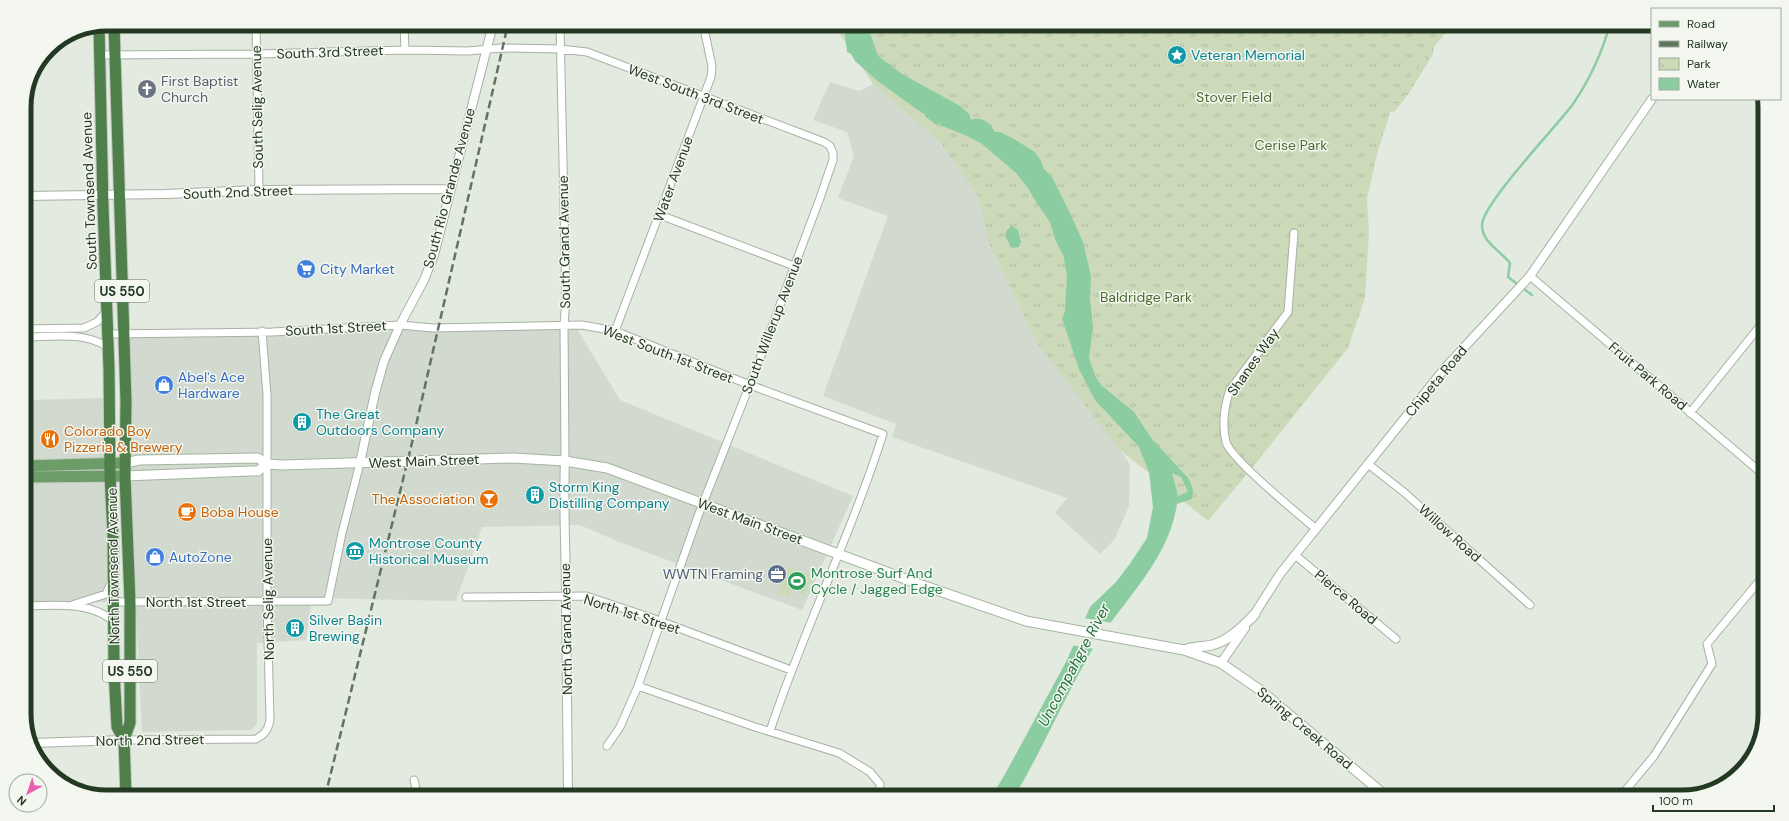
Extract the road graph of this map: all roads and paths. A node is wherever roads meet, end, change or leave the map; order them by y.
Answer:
1 (114, 31) edge
2 (256, 31) edge
3 (404, 31) edge
4 (490, 31) edge
5 (560, 31) edge
6 (704, 31) edge
7 (99, 32) edge
8 (560, 49) junction
9 (405, 50) junction
10 (486, 50) junction
11 (256, 54) junction
12 (100, 55) junction
13 (116, 55) junction
14 (704, 96) junction
15 (1651, 100) edge
16 (830, 146) joint
17 (451, 189) junction
18 (259, 190) junction
19 (103, 195) junction
20 (119, 195) junction
21 (31, 196) edge
22 (660, 215) junction
23 (1294, 233) dead end
24 (794, 266) junction
25 (1530, 276) junction
26 (107, 311) junction
27 (564, 324) junction
28 (400, 325) junction
29 (1758, 328) edge
30 (31, 329) edge
31 (262, 331) junction
32 (615, 331) junction
33 (107, 334) junction
34 (123, 335) junction
35 (31, 337) edge
36 (108, 347) junction
37 (750, 385) junction
38 (1690, 412) junction
39 (565, 461) junction
40 (360, 462) junction
41 (125, 463) junction
42 (110, 464) junction
43 (267, 464) junction
44 (1368, 464) junction
45 (31, 466) edge
46 (1758, 470) edge
47 (110, 476) junction
48 (125, 476) junction
49 (31, 477) edge
50 (704, 503) junction
51 (1316, 528) junction
52 (839, 553) junction
53 (1295, 555) junction
54 (113, 578) junction
55 (1758, 582) edge
56 (566, 596) junction
57 (466, 597) dead end
58 (113, 602) junction
59 (130, 602) junction
60 (267, 602) junction
61 (1530, 605) dead end
62 (31, 606) edge
63 (70, 606) junction
64 (1255, 614) junction
65 (114, 622) junction
66 (661, 622) junction
67 (1396, 639) dead end
68 (1184, 650) junction
69 (1221, 663) junction
70 (791, 670) junction
71 (638, 686) junction
72 (770, 731) junction
73 (266, 732) joint
74 (124, 740) junction
75 (37, 743) edge
76 (607, 746) dead end
77 (414, 780) dead end
78 (126, 790) edge
79 (416, 790) edge
80 (568, 790) edge
81 (880, 790) edge
82 (1379, 790) edge
83 (1626, 790) edge

1 - 13 highway, US 550
2 - 11 street, South Selig Avenue
3 - 9 street
4 - 10 street, South Rio Grande Avenue
5 - 8 street, South Grand Avenue
6 - 14 street, Water Avenue
7 - 12 highway, South Townsend Avenue / US 550
8 - 10 street, South 3rd Street
8 - 14 street, West South 3rd Street
8 - 27 street, South Grand Avenue
9 - 10 street, South 3rd Street
9 - 11 street, South 3rd Street
10 - 17 street, South Rio Grande Avenue
11 - 13 street, South 3rd Street
11 - 18 street, South Selig Avenue
12 - 13 street, South 3rd Street
12 - 19 highway, South Townsend Avenue / US 550
13 - 20 highway, US 550
14 - 16 street, West South 3rd Street
14 - 22 street, Water Avenue
15 - 25 street, Chipeta Road
16 - 24 street, South Willerup Avenue
17 - 18 street, South 2nd Street
17 - 28 street, South Rio Grande Avenue
18 - 20 street, South 2nd Street
19 - 20 street, South 2nd Street
19 - 21 street, South 2nd Street
19 - 26 highway, South Townsend Avenue / US 550
20 - 34 highway, US 550
22 - 24 street
22 - 32 street, Water Avenue
23 - 51 street, Shanes Way
24 - 37 street, South Willerup Avenue
25 - 38 street, Fruit Park Road
25 - 44 street, Chipeta Road
26 - 30 street
26 - 33 highway, South Townsend Avenue / US 550
27 - 28 street, South 1st Street
27 - 32 street, West South 1st Street
27 - 39 street, South Grand Avenue
28 - 31 street, South 1st Street
28 - 40 street, South Rio Grande Avenue
29 - 38 street
31 - 34 street, South 1st Street
31 - 43 street
32 - 37 street, West South 1st Street
33 - 34 street, South 1st Street
33 - 36 highway, South Townsend Avenue / US 550
34 - 41 highway, US 550
35 - 36 street
36 - 42 highway, South Townsend Avenue / US 550
37 - 50 street, South Willerup Avenue
37 - 52 street, West South 1st Street
38 - 46 street, Fruit Park Road
39 - 40 main road, West Main Street
39 - 50 main road, West Main Street
39 - 56 street, North Grand Avenue
40 - 43 main road, West Main Street
40 - 60 street, North 1st Street
41 - 42 main road
41 - 43 main road, West Main Street
41 - 48 highway, North Townsend Avenue / US 550
42 - 45 main road
42 - 47 highway, South Townsend Avenue / US 550
43 - 48 main road, West Main Street
43 - 60 street, North Selig Avenue
44 - 51 street, Chipeta Road
44 - 61 street, Willow Road
47 - 48 main road
47 - 49 main road
47 - 54 highway, North Townsend Avenue / US 550
48 - 59 highway, North Townsend Avenue / US 550
50 - 52 main road, West Main Street
50 - 66 street, South Willerup Avenue
51 - 53 street, Chipeta Road
52 - 68 main road, West Main Street
52 - 70 street
53 - 64 street, Chipeta Road
53 - 67 street, Pierce Road
54 - 58 highway, North Townsend Avenue / US 550
54 - 63 street
55 - 83 street
56 - 57 street, North 1st Street
56 - 66 street, North 1st Street
56 - 80 street, North Grand Avenue
58 - 59 street, North 1st Street
58 - 65 highway, North Townsend Avenue / US 550
59 - 60 street, North 1st Street
59 - 74 highway, North Townsend Avenue / US 550
60 - 73 street, North Selig Avenue
62 - 63 street
63 - 65 street
64 - 68 main road
64 - 69 street, Chipeta Road
65 - 74 highway, North Townsend Avenue / US 550
66 - 70 street, North 1st Street
66 - 71 street, South Willerup Avenue
68 - 69 main road, West Main Street
69 - 82 main road, Spring Creek Road
70 - 72 street
71 - 72 street
71 - 76 street, South Willerup Avenue
72 - 81 street
73 - 74 street, North 2nd Street
74 - 75 street, North 2nd Street
74 - 78 highway, North Townsend Avenue / US 550
77 - 79 street

